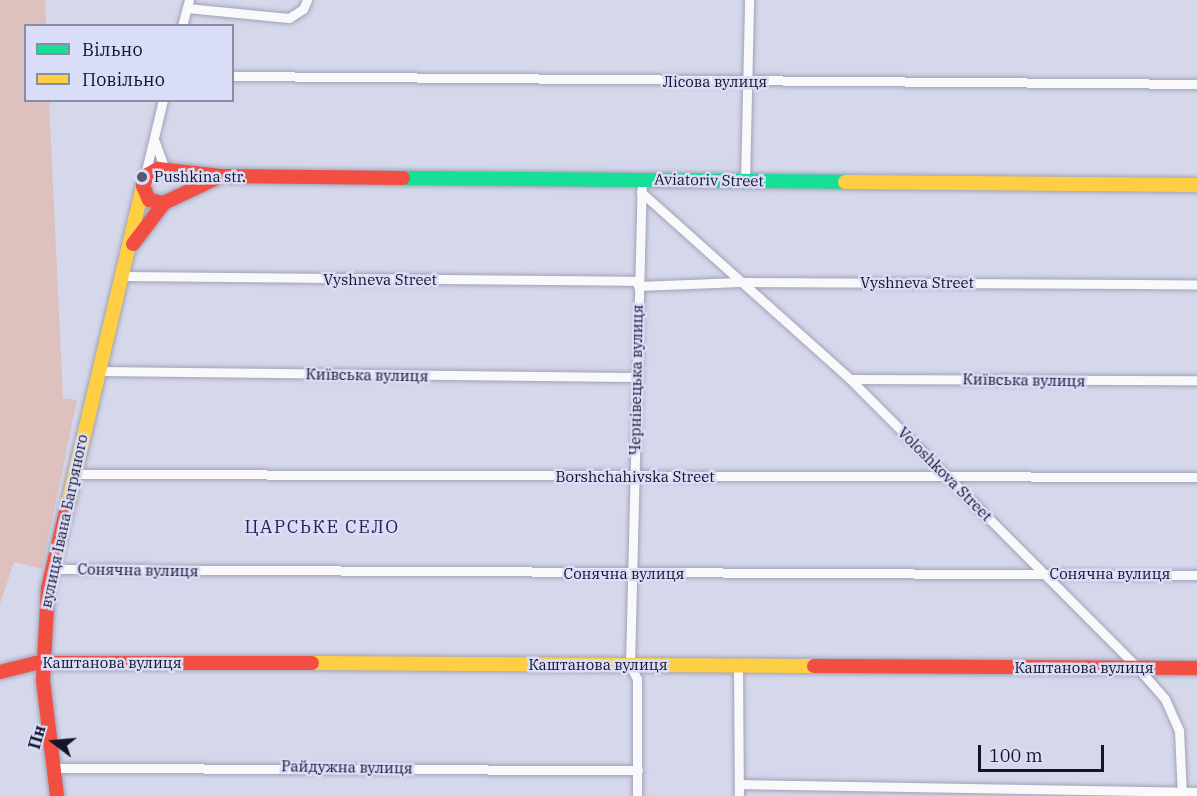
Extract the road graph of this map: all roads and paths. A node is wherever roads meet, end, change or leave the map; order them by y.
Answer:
1 (307, 0) edge
2 (749, 0) edge
3 (188, 4) edge
4 (183, 24) edge
5 (234, 76) edge
6 (747, 82) junction
7 (1197, 84) edge
8 (163, 102) edge
9 (154, 137) junction
10 (168, 171) junction
11 (220, 176) junction
12 (745, 182) junction
13 (143, 184) junction
14 (1197, 185) edge
15 (642, 186) junction
16 (168, 201) junction
17 (128, 251) junction
18 (122, 276) junction
19 (740, 282) junction
20 (638, 284) junction
21 (1197, 284) edge
22 (99, 371) junction
23 (636, 377) junction
24 (850, 379) junction
25 (1197, 380) edge
26 (73, 474) junction
27 (949, 477) junction
28 (1197, 477) edge
29 (634, 478) junction
30 (52, 569) junction
31 (632, 573) junction
32 (1045, 574) junction
33 (1197, 575) edge
34 (43, 663) junction
35 (630, 665) junction
36 (738, 666) junction
37 (1138, 668) junction
38 (1197, 668) edge
39 (0, 672) edge
40 (57, 768) junction
41 (638, 770) junction
42 (739, 784) junction
43 (833, 791) edge
44 (934, 792) edge
45 (1197, 792) edge
46 (1062, 794) edge
47 (1182, 795) edge
48 (57, 796) edge
49 (637, 796) edge
50 (739, 796) edge

1 - 3 street
2 - 6 street
3 - 4 street
5 - 6 street, Лісова вулиця
6 - 7 street, Лісова вулиця
6 - 12 street
8 - 9 street, вулиця Івана Багряного
9 - 10 street
9 - 13 street, вулиця Івана Багряного
10 - 11 main road, Aviatoriv Street
10 - 13 main road
10 - 16 main road
11 - 15 main road, Aviatoriv Street
11 - 16 main road, Aviatoriv Street
12 - 14 main road, Aviatoriv Street
12 - 15 main road, Aviatoriv Street
13 - 16 main road
13 - 17 main road, вулиця Івана Багряного
15 - 19 street, Voloshkova Street
15 - 20 street, Чернівецька вулиця
16 - 17 main road, вулиця Івана Багряного
17 - 18 main road, вулиця Івана Багряного
18 - 20 street, Vyshneva Street
18 - 22 main road, вулиця Івана Багряного
19 - 20 street, Vyshneva Street
19 - 21 street, Vyshneva Street
19 - 24 street, Voloshkova Street
20 - 23 street, Чернівецька вулиця
22 - 23 street, Київська вулиця
22 - 26 main road, вулиця Івана Багряного
23 - 29 street, Чернівецька вулиця
24 - 25 street, Київська вулиця
24 - 27 street, Voloshkova Street
26 - 29 street, Borshchahivska Street
26 - 30 main road, вулиця Івана Багряного
27 - 28 street, Borshchahivska Street
27 - 29 street, Borshchahivska Street
27 - 32 street, Voloshkova Street
29 - 31 street, Чернівецька вулиця
30 - 31 street, Сонячна вулиця
30 - 34 main road, вулиця Івана Багряного
31 - 32 street, Сонячна вулиця
31 - 35 street, Чернівецька вулиця
32 - 33 street, Сонячна вулиця
32 - 37 street, Voloshkova Street
34 - 35 main road, Каштанова вулиця
34 - 39 main road, Каштанова вулиця
34 - 40 main road, вулиця Івана Багряного
35 - 36 main road, Каштанова вулиця
35 - 41 street, Чернівецька вулиця
36 - 37 main road, Каштанова вулиця
36 - 42 street
37 - 38 main road, Каштанова вулиця
37 - 47 street, Voloshkova Street
40 - 41 street, Райдужна вулиця
40 - 48 main road, вулиця Івана Багряного
41 - 49 street, Чернівецька вулиця
42 - 43 street
42 - 50 street
43 - 44 street
44 - 46 street
45 - 47 street
46 - 47 street

